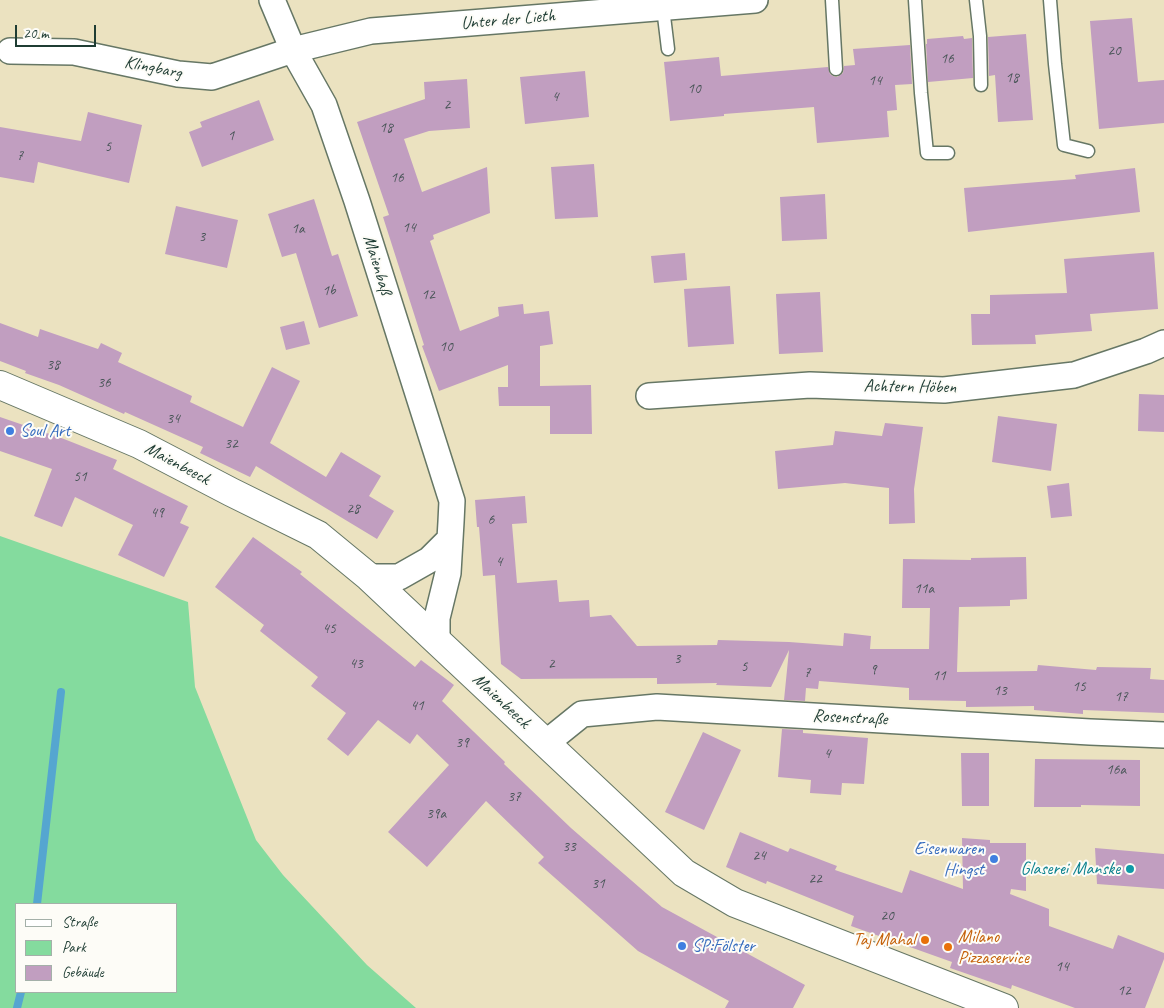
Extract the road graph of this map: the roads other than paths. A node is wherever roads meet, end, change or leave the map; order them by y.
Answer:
1 (272, 0) edge
2 (756, 0) edge
3 (832, 0) edge
4 (915, 0) edge
5 (976, 0) edge
6 (1050, 0) edge
7 (662, 8) junction
8 (668, 49) dead end
9 (293, 50) junction
10 (10, 51) dead end
11 (836, 69) dead end
12 (981, 86) dead end
13 (1088, 151) dead end
14 (948, 153) dead end
15 (1164, 343) edge
16 (0, 385) edge
17 (649, 396) dead end
18 (450, 539) junction
19 (369, 577) junction
20 (437, 642) junction
21 (1164, 735) edge
22 (546, 743) junction
23 (1004, 1008) edge

1 - 9 street, Maienbaß
2 - 7 street, Unter der Lieth
3 - 11 lane
4 - 14 lane
5 - 12 lane
6 - 13 lane
7 - 8 lane
7 - 9 street, Unter der Lieth
9 - 10 street, Klingbarg
9 - 18 street, Maienbaß
15 - 17 street, Achtern Höben
16 - 19 street, Maienbeeck
18 - 19 street
18 - 20 street, Maienbaß
19 - 20 street, Maienbeeck
20 - 22 street, Maienbeeck
21 - 22 street, Rosenstraße
22 - 23 street, Maienbeeck

